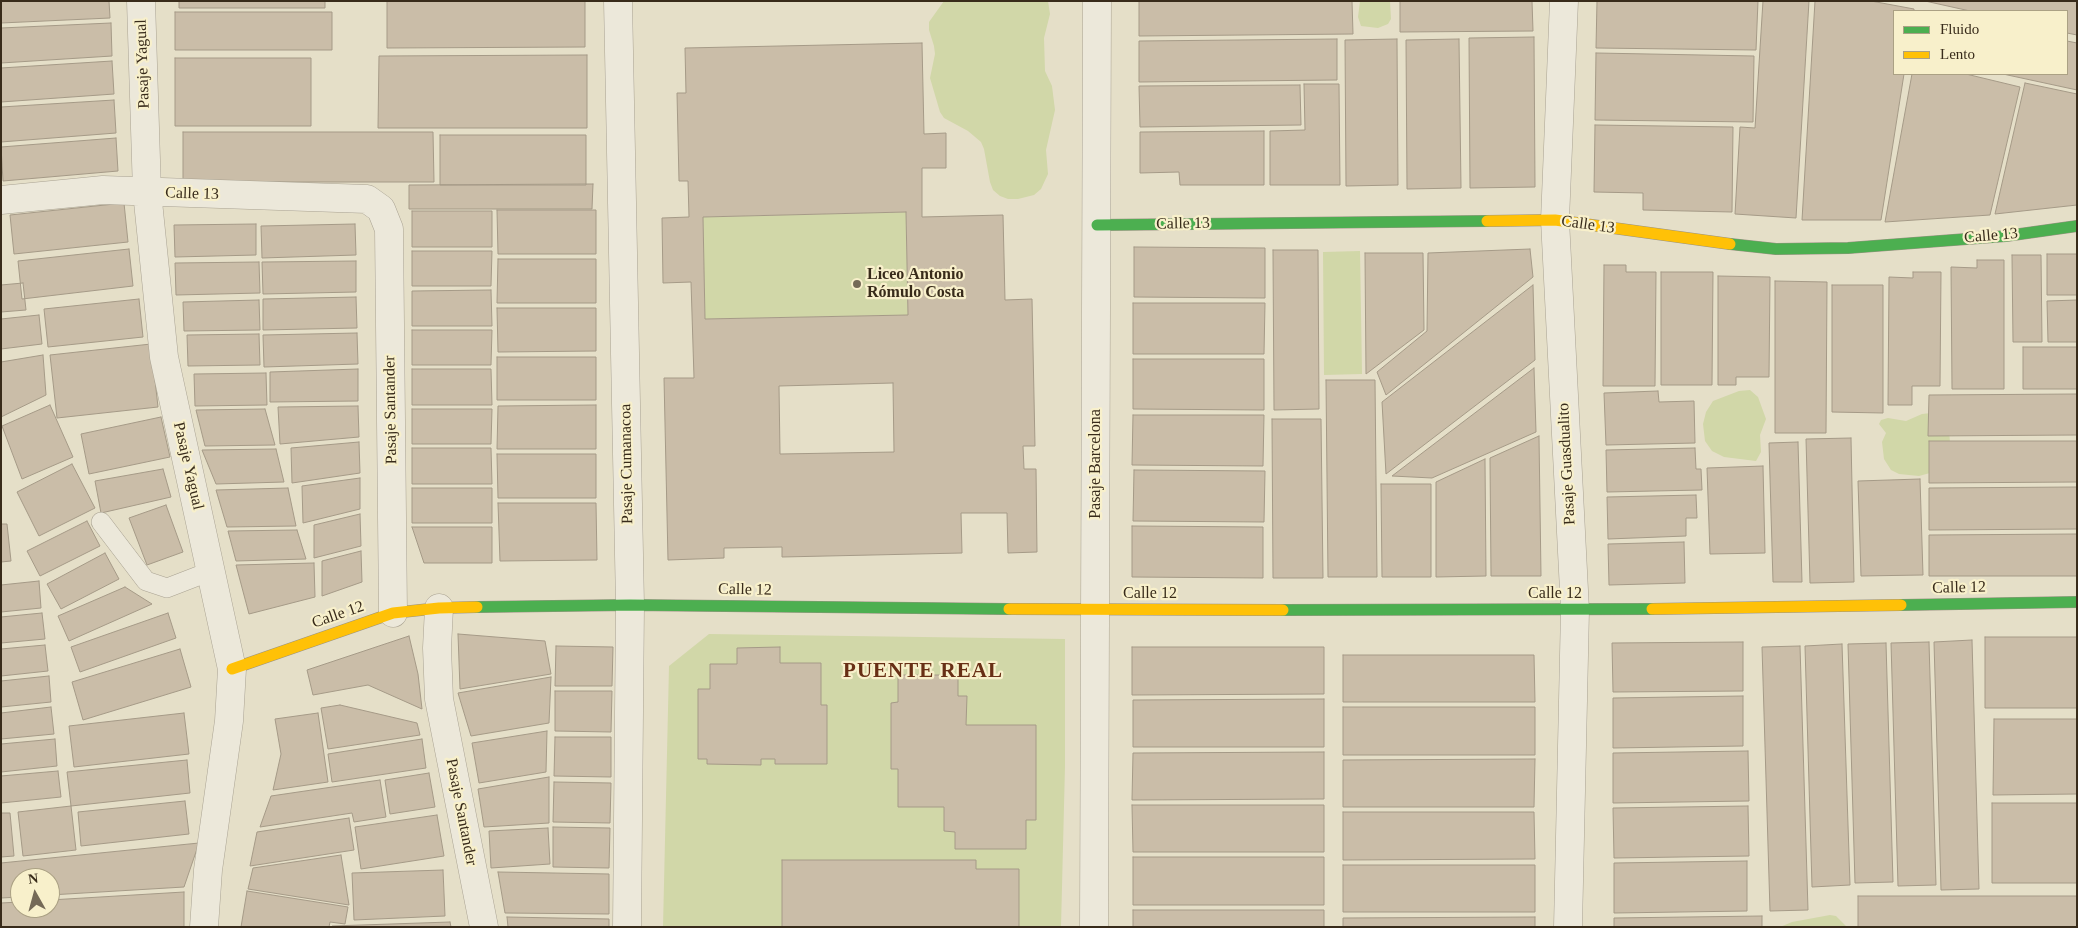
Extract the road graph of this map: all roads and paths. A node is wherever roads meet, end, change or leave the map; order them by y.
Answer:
1 (141, 1) edge
2 (618, 1) edge
3 (1097, 1) edge
4 (1564, 1) edge
5 (147, 192) junction
6 (1, 200) edge
7 (381, 209) joint
8 (1555, 220) junction
9 (1097, 225) junction
10 (2077, 226) edge
11 (101, 522) dead end
12 (211, 571) junction
13 (2077, 602) edge
14 (630, 605) junction
15 (439, 608) junction
16 (1095, 610) junction
17 (1575, 610) junction
18 (393, 613) junction
19 (232, 669) junction
20 (204, 927) edge
21 (484, 927) edge
22 (627, 927) edge
23 (1094, 927) edge
24 (1568, 927) edge

1 - 5 street, Pasaje Yagual
2 - 14 street, Pasaje Cumanacoa
3 - 9 street, Pasaje Barcelona
4 - 8 street, Pasaje Guasdualito
5 - 6 street, Calle 13
5 - 7 street, Calle 13
5 - 12 street, Pasaje Yagual
7 - 18 street, Pasaje Santander
8 - 9 street, Calle 13
8 - 10 street, Calle 13
8 - 17 street, Pasaje Guasdualito
9 - 16 street, Pasaje Barcelona
11 - 12 lane
12 - 19 street, Pasaje Yagual
13 - 17 street, Calle 12
14 - 15 street, Calle 12
14 - 16 street, Calle 12
14 - 22 street, Pasaje Cumanacoa
15 - 18 street, Calle 12
15 - 21 street, Pasaje Santander
16 - 17 street, Calle 12
16 - 23 street, Pasaje Barcelona
17 - 24 street, Pasaje Guasdualito
18 - 19 street, Calle 12
19 - 20 street, Pasaje Yagual

